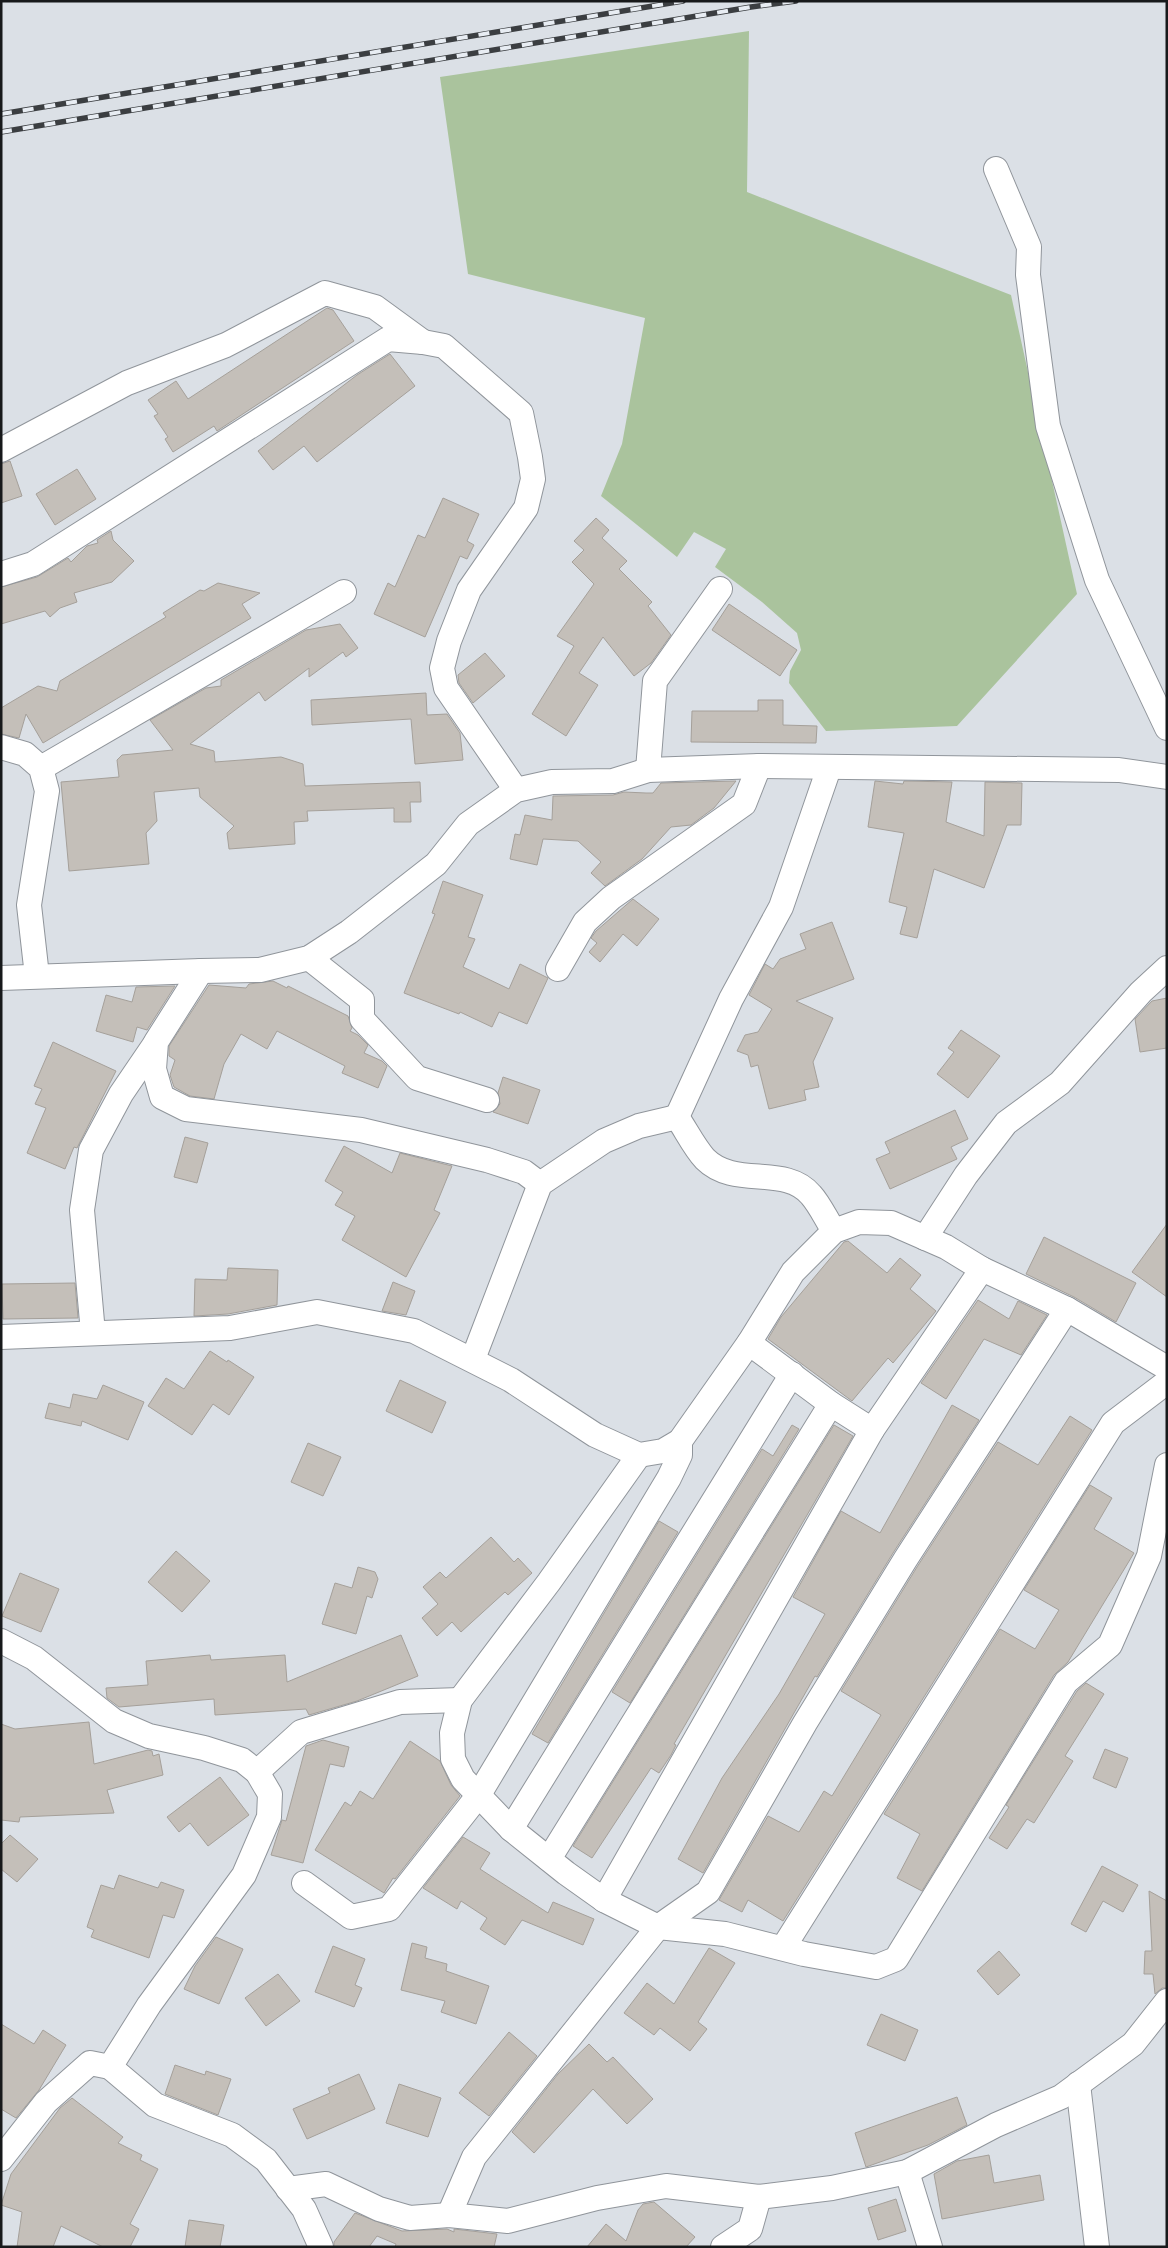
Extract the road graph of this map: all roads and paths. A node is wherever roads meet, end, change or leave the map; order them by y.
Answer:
1 (996, 169) dead end
2 (423, 342) junction
3 (1, 450) edge
4 (1, 574) edge
5 (720, 589) dead end
6 (344, 592) dead end
7 (1167, 728) edge
8 (1, 747) edge
9 (759, 766) junction
10 (41, 768) junction
11 (829, 768) junction
12 (648, 770) junction
13 (1167, 777) edge
14 (516, 790) junction
15 (309, 958) junction
16 (1167, 968) edge
17 (558, 969) dead end
18 (201, 970) junction
19 (37, 976) junction
20 (1, 978) edge
21 (156, 1042) junction
22 (487, 1100) dead end
23 (677, 1117) junction
24 (540, 1184) junction
25 (834, 1230) junction
26 (925, 1238) junction
27 (982, 1269) junction
28 (1067, 1309) junction
29 (93, 1333) junction
30 (1, 1337) edge
31 (749, 1343) junction
32 (473, 1359) junction
33 (1167, 1368) edge
34 (792, 1374) junction
35 (1167, 1382) edge
36 (831, 1404) junction
37 (872, 1430) junction
38 (680, 1441) junction
39 (639, 1455) junction
40 (1167, 1465) edge
41 (1, 1641) edge
42 (460, 1700) junction
43 (257, 1772) junction
44 (478, 1796) junction
45 (511, 1829) junction
46 (549, 1859) junction
47 (304, 1883) dead end
48 (604, 1900) junction
49 (658, 1927) junction
50 (783, 1948) junction
51 (1167, 2001) edge
52 (110, 2067) junction
53 (1078, 2084) junction
54 (1, 2159) edge
55 (906, 2172) junction
56 (288, 2189) junction
57 (760, 2197) junction
58 (449, 2214) junction
59 (752, 2238) edge
60 (321, 2247) edge
61 (723, 2247) edge
62 (930, 2247) edge
63 (1097, 2247) edge

1 - 7 street
2 - 3 street
2 - 4 street
2 - 14 street
5 - 12 street
6 - 10 street
8 - 10 street
9 - 11 street
9 - 12 street
9 - 17 street
10 - 19 street
11 - 13 street
11 - 23 street
12 - 14 street
14 - 15 street
15 - 18 street
15 - 22 street
16 - 26 street
18 - 19 street
18 - 21 street
19 - 20 street
21 - 24 street
21 - 29 street
23 - 24 street
23 - 25 street
24 - 32 street
25 - 26 street
25 - 31 street
26 - 27 street
27 - 28 street
27 - 37 street
28 - 33 street
28 - 49 street
29 - 30 street
29 - 32 street
31 - 34 street
31 - 38 street
32 - 39 street
34 - 36 street
34 - 45 street
35 - 50 street
36 - 37 street
36 - 46 street
37 - 48 street
38 - 39 street
38 - 44 street
39 - 42 street
40 - 50 street
41 - 43 street
42 - 43 street
42 - 44 street
43 - 52 street
44 - 45 street
44 - 47 street
45 - 46 street
46 - 48 street
48 - 49 street
49 - 50 street
49 - 58 street
51 - 53 street
52 - 54 street
52 - 56 street
53 - 55 street
53 - 63 street
55 - 57 street
55 - 62 street
56 - 58 street
56 - 60 street
57 - 58 street
57 - 59 street
59 - 61 street

